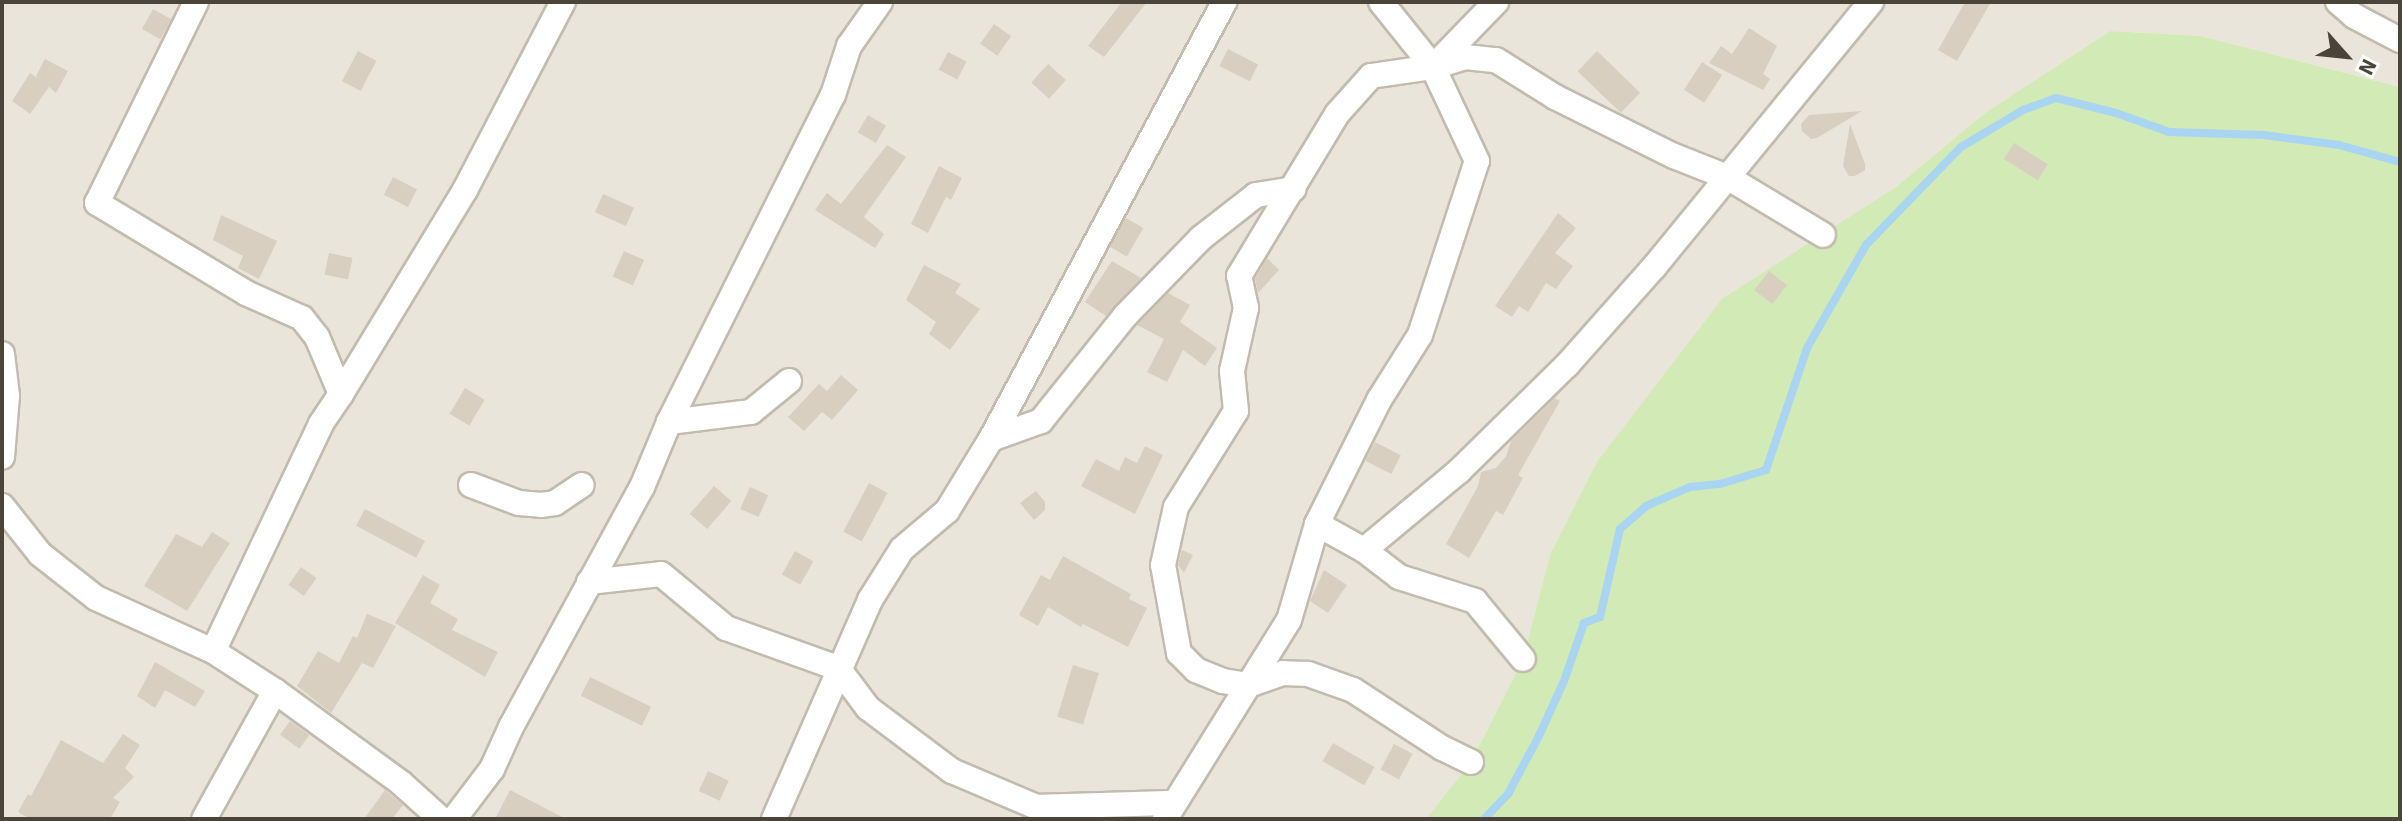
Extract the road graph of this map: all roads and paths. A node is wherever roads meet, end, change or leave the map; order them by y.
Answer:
1 (196, 2) edge
2 (563, 2) edge
3 (880, 2) edge
4 (1224, 2) edge
5 (1381, 2) edge
6 (1496, 2) edge
7 (2338, 2) edge
8 (1876, 4) edge
9 (2400, 40) edge
10 (1433, 67) junction
11 (1727, 177) junction
12 (1294, 189) junction
13 (1823, 235) dead end
14 (2, 354) edge
15 (789, 381) dead end
16 (341, 394) junction
17 (669, 422) junction
18 (991, 439) junction
19 (2, 457) edge
20 (471, 485) dead end
21 (582, 485) dead end
22 (2, 506) edge
23 (1317, 524) junction
24 (1364, 550) junction
25 (589, 582) junction
26 (213, 651) junction
27 (1523, 659) dead end
28 (838, 668) junction
29 (1248, 685) junction
30 (275, 691) junction
31 (1471, 762) dead end
32 (1169, 811) edge
33 (204, 819) edge
34 (441, 819) edge
35 (454, 819) edge
36 (774, 819) edge

1 - 16 street
2 - 16 street
3 - 17 street
4 - 18 street
5 - 10 street
6 - 10 street
7 - 9 street
8 - 11 street
10 - 11 street
10 - 12 street
10 - 23 street
11 - 13 street
11 - 24 street
12 - 18 street
12 - 29 street
14 - 19 street
15 - 17 street
16 - 26 street
17 - 25 street
18 - 28 street
20 - 21 street
22 - 26 street
23 - 24 street
23 - 29 street
24 - 27 street
25 - 28 street
25 - 35 street
26 - 30 street
28 - 32 street
28 - 36 street
29 - 31 street
29 - 32 street
30 - 33 street
30 - 34 street

